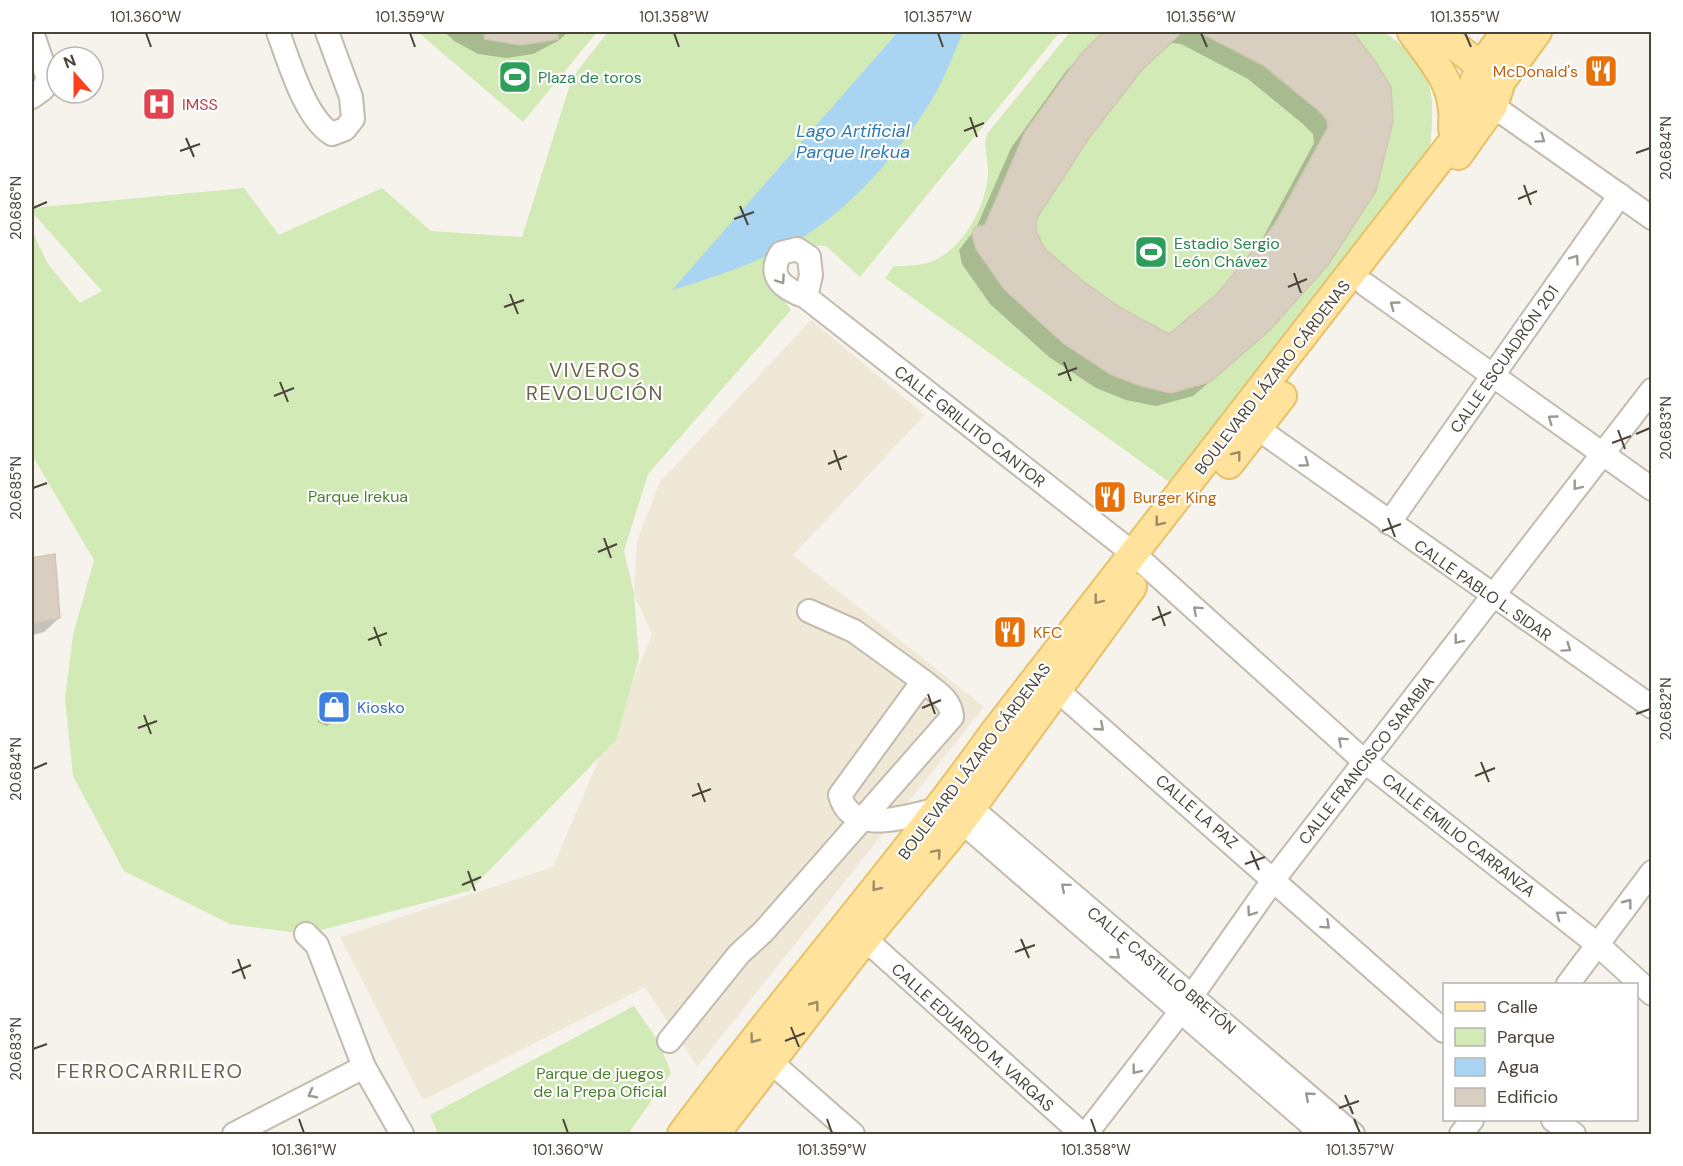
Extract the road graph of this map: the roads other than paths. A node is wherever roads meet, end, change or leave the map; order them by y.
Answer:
1 (33, 32) edge
2 (278, 32) edge
3 (327, 32) edge
4 (1412, 32) edge
5 (1417, 32) edge
6 (1437, 32) edge
7 (1506, 32) edge
8 (1537, 32) edge
9 (1487, 85) junction
10 (32, 97) edge
11 (1452, 143) junction
12 (1620, 195) junction
13 (1652, 218) edge
14 (1366, 285) junction
15 (806, 297) dead end
16 (1493, 375) junction
17 (1652, 390) edge
18 (1257, 428) junction
19 (1602, 455) junction
20 (1652, 489) edge
21 (1389, 523) junction
22 (1141, 560) junction
23 (1492, 596) junction
24 (809, 611) dead end
25 (923, 681) junction
26 (1056, 688) junction
27 (1652, 707) edge
28 (1364, 761) junction
29 (957, 812) junction
30 (860, 820) junction
31 (1652, 872) edge
32 (1274, 879) junction
33 (306, 934) dead end
34 (866, 939) junction
35 (1597, 944) junction
36 (1569, 983) edge
37 (1652, 994) edge
38 (1186, 1003) junction
39 (1443, 1030) edge
40 (669, 1041) dead end
41 (771, 1062) junction
42 (364, 1067) junction
43 (1471, 1121) edge
44 (1556, 1121) edge
45 (249, 1131) edge
46 (402, 1134) edge
47 (682, 1134) edge
48 (715, 1134) edge
49 (853, 1134) edge
50 (1082, 1134) edge
51 (1086, 1134) edge
52 (1322, 1134) edge
53 (1353, 1134) edge
54 (1461, 1134) edge
55 (1574, 1134) edge

1 - 10 street
2 - 3 street
4 - 11 main road
5 - 9 main road
6 - 9 main road
7 - 9 main road, BOULEVARD LÁZARO CÁRDENAS
8 - 9 main road, BOULEVARD LÁZARO CÁRDENAS
9 - 11 main road, BOULEVARD LÁZARO CÁRDENAS
9 -> 12 street
9 - 14 main road, BOULEVARD LÁZARO CÁRDENAS
11 -> 22 main road, BOULEVARD LÁZARO CÁRDENAS
12 - 13 street
16 -> 12 street, CALLE ESCUADRÓN 201
16 -> 14 street
14 - 18 main road, BOULEVARD LÁZARO CÁRDENAS
15 - 22 street, CALLE GRILLITO CANTOR
19 -> 16 street
16 - 21 street, CALLE ESCUADRÓN 201
17 - 19 street, CALLE FRANCISCO SARABIA
18 -> 21 street, CALLE PABLO L. SIDAR
22 -> 18 main road, BOULEVARD LÁZARO CÁRDENAS
19 - 20 street
19 -> 23 street, CALLE FRANCISCO SARABIA
21 - 23 street, CALLE PABLO L. SIDAR
22 - 26 main road, BOULEVARD LÁZARO CÁRDENAS
28 -> 22 street, CALLE EMILIO CARRANZA
22 -> 29 main road, BOULEVARD LÁZARO CÁRDENAS
23 -> 27 street, CALLE PABLO L. SIDAR
23 -> 28 street, CALLE FRANCISCO SARABIA
24 - 25 street
25 - 30 street
25 - 30 street
26 - 29 main road, BOULEVARD LÁZARO CÁRDENAS
26 -> 32 street, CALLE LA PAZ
28 - 32 street, CALLE FRANCISCO SARABIA
35 -> 28 street, CALLE EMILIO CARRANZA
29 - 30 street
34 -> 29 main road, BOULEVARD LÁZARO CÁRDENAS
29 - 38 street, CALLE CASTILLO BRETÓN
29 -> 47 main road, BOULEVARD LÁZARO CÁRDENAS
30 - 40 street
35 -> 31 street
32 -> 38 street, CALLE FRANCISCO SARABIA
32 -> 39 street, CALLE LA PAZ
33 - 42 street
41 -> 34 main road, BOULEVARD LÁZARO CÁRDENAS
34 - 50 street, CALLE EDUARDO M. VARGAS
35 - 36 street
35 - 37 street, CALLE EMILIO CARRANZA
38 -> 51 street, CALLE FRANCISCO SARABIA
38 - 52 street, CALLE CASTILLO BRETÓN
53 -> 38 street, CALLE CASTILLO BRETÓN
41 - 48 main road, BOULEVARD LÁZARO CÁRDENAS
41 - 49 street
42 -> 45 street
42 - 46 street
43 - 54 street
44 - 55 street

